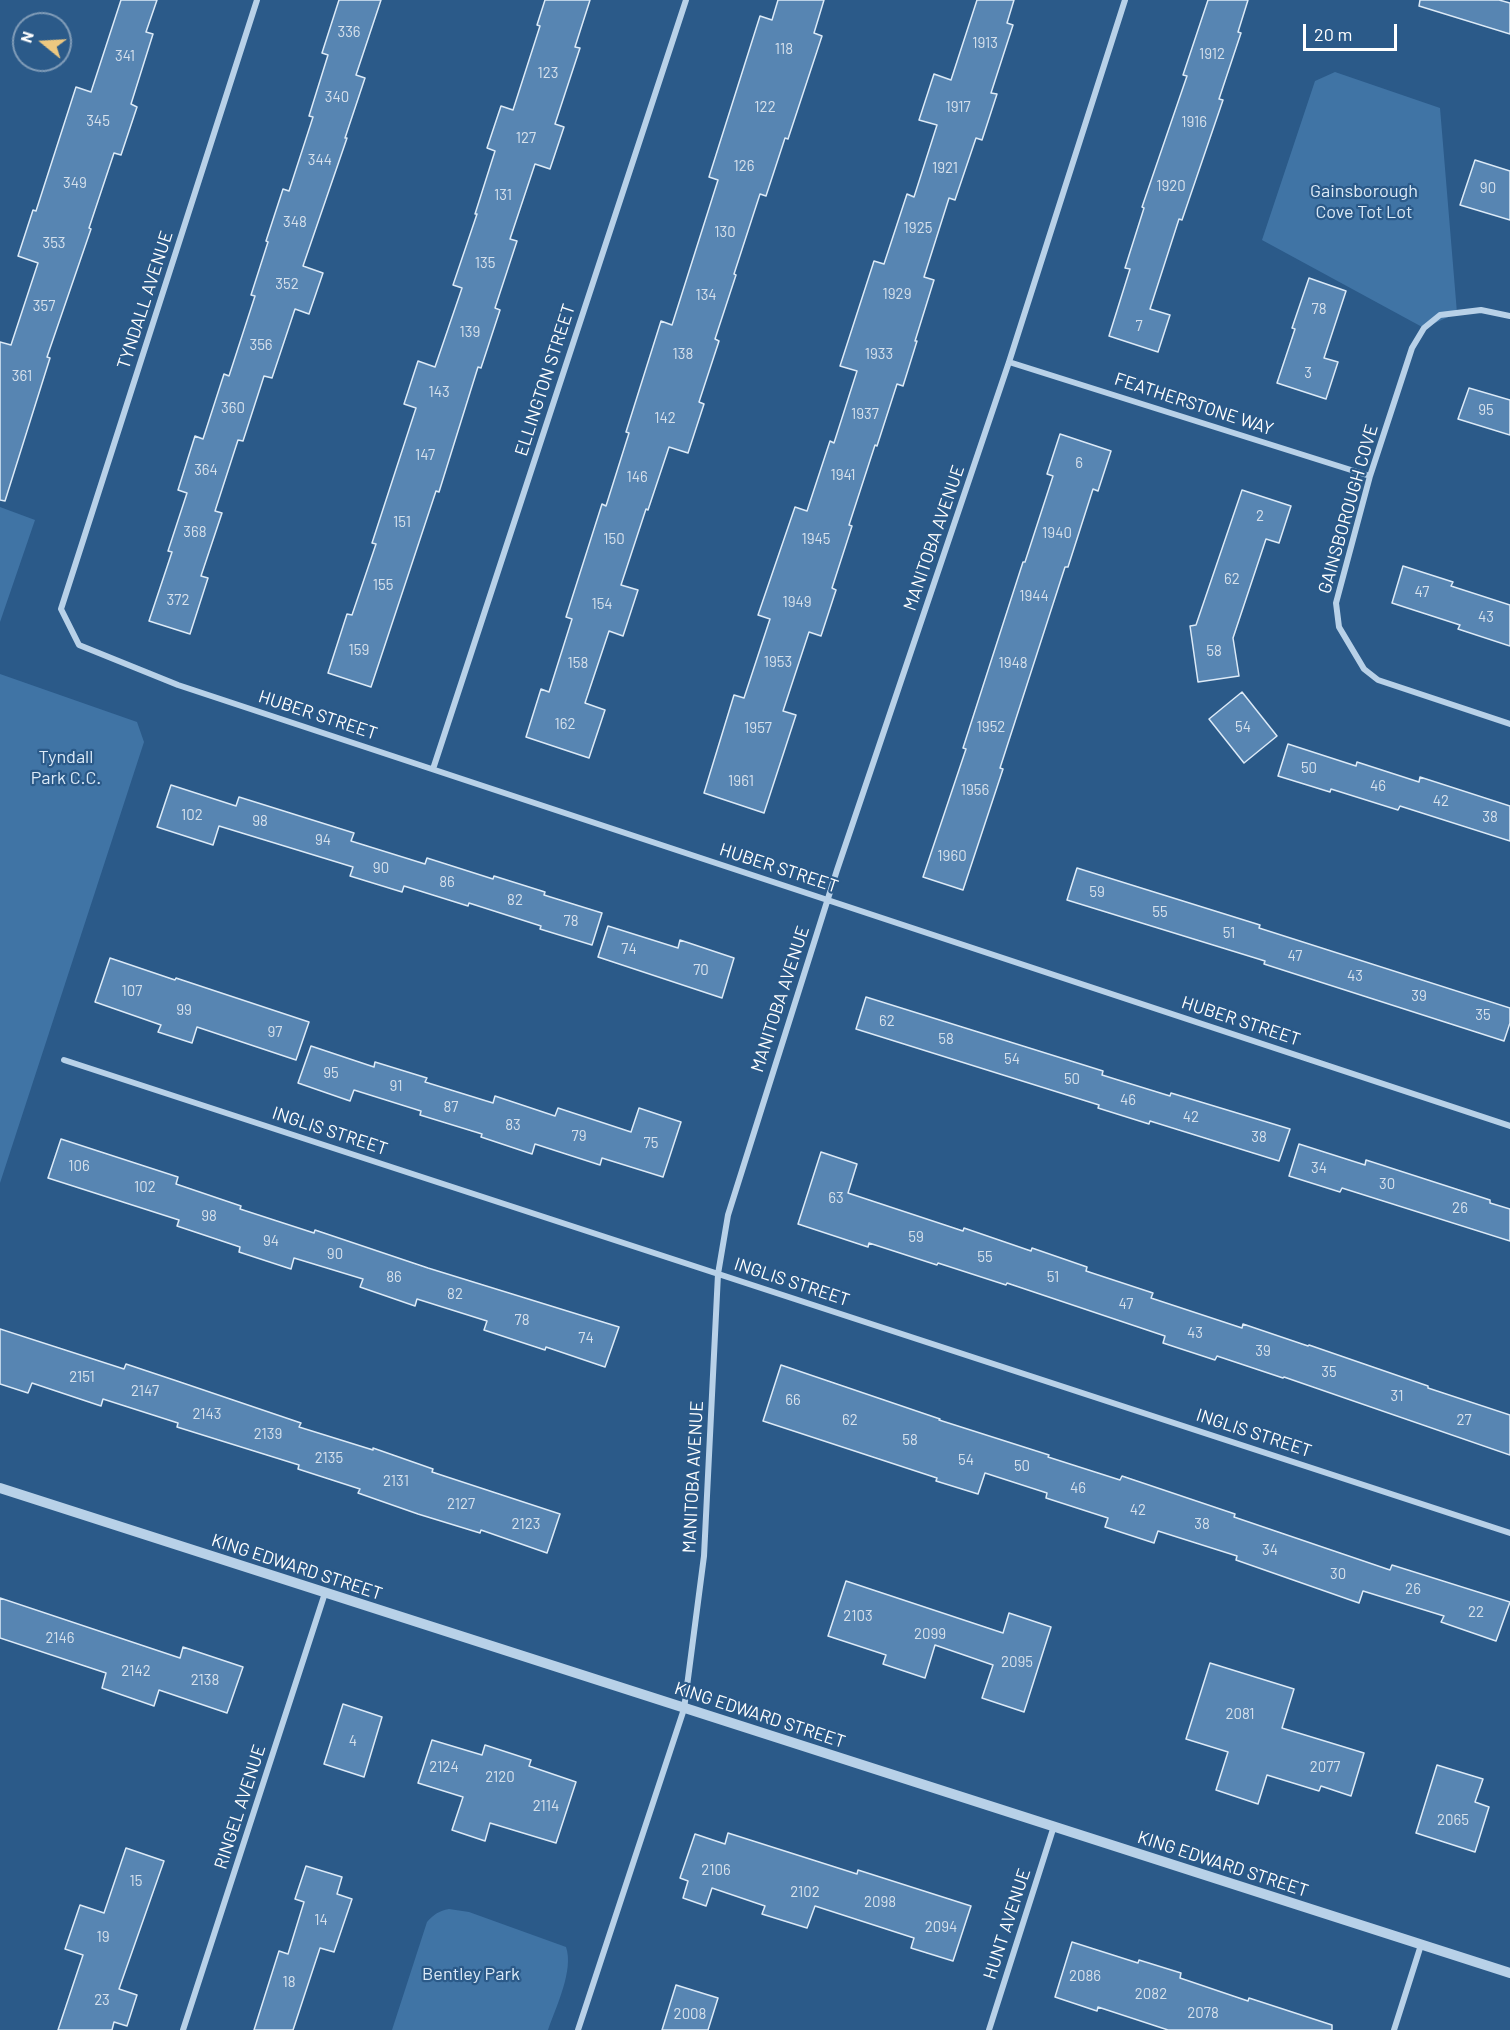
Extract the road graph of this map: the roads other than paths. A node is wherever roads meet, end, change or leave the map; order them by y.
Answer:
1 (257, 0) edge
2 (686, 0) edge
3 (1125, 0) edge
4 (1510, 316) edge
5 (1009, 362) junction
6 (1370, 476) junction
7 (61, 609) joint
8 (1510, 724) edge
9 (433, 769) junction
10 (827, 900) junction
11 (64, 1060) dead end
12 (1510, 1126) edge
13 (718, 1274) junction
14 (0, 1488) edge
15 (1510, 1533) edge
16 (325, 1593) junction
17 (684, 1708) junction
18 (1054, 1826) junction
19 (1421, 1945) junction
20 (1510, 1973) edge
21 (183, 2030) edge
22 (578, 2030) edge
23 (989, 2030) edge
24 (1394, 2030) edge

1 - 7 street, TYNDALL AVENUE
2 - 9 street, ELLINGTON STREET
3 - 5 street, MANITOBA AVENUE
4 - 6 street, GAINSBOROUGH COVE
5 - 6 street, FEATHERSTONE WAY
5 - 10 street, MANITOBA AVENUE
6 - 8 street, GAINSBOROUGH COVE
7 - 9 street, HUBER STREET
9 - 10 street, HUBER STREET
10 - 12 street, HUBER STREET
10 - 13 street, MANITOBA AVENUE
11 - 13 street, INGLIS STREET
13 - 15 street, INGLIS STREET
13 - 17 street, MANITOBA AVENUE
14 - 16 street, KING EDWARD STREET
16 - 17 street, KING EDWARD STREET
16 - 21 street, RINGEL AVENUE
17 - 18 street, KING EDWARD STREET
17 - 22 street, MANITOBA AVENUE
18 - 19 street, KING EDWARD STREET
18 - 23 street, HUNT AVENUE
19 - 20 street, KING EDWARD STREET
19 - 24 street

